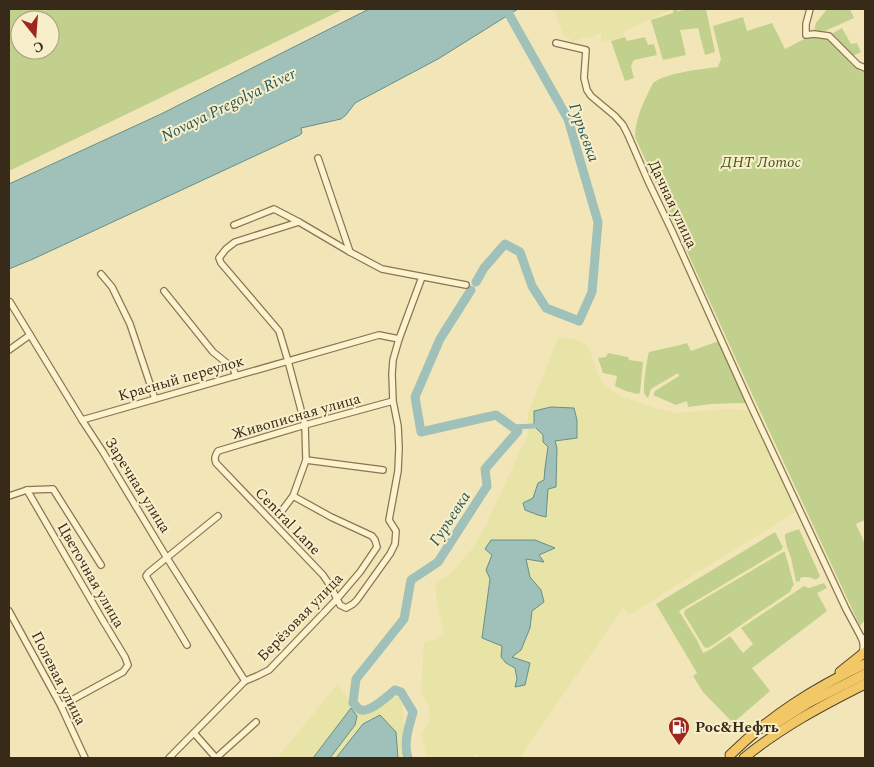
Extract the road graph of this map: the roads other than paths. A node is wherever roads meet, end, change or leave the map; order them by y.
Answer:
1 (810, 9) edge
2 (556, 43) dead end
3 (865, 68) edge
4 (318, 158) dead end
5 (299, 222) junction
6 (234, 225) dead end
7 (350, 252) junction
8 (101, 274) dead end
9 (422, 277) junction
10 (466, 284) dead end
11 (164, 291) dead end
12 (10, 302) edge
13 (30, 335) junction
14 (399, 339) junction
15 (9, 350) edge
16 (288, 360) junction
17 (236, 376) junction
18 (155, 399) junction
19 (394, 401) junction
20 (82, 420) junction
21 (305, 425) junction
22 (306, 460) junction
23 (216, 463) joint
24 (383, 470) dead end
25 (27, 490) junction
26 (9, 496) edge
27 (293, 496) junction
28 (281, 512) dead end
29 (218, 516) dead end
30 (167, 558) junction
31 (101, 565) dead end
32 (337, 600) junction
33 (9, 611) edge
34 (863, 638) edge
35 (187, 645) dead end
36 (865, 652) edge
37 (856, 660) junction
38 (865, 664) edge
39 (865, 674) edge
40 (245, 681) junction
41 (865, 684) edge
42 (819, 688) junction
43 (865, 689) edge
44 (834, 700) junction
45 (61, 706) junction
46 (256, 722) dead end
47 (194, 733) junction
48 (728, 756) edge
49 (85, 758) edge
50 (169, 758) edge
51 (216, 758) edge
52 (744, 758) edge

1 - 3 street
2 - 34 street, Дачная улица
4 - 7 street
5 - 6 street
5 - 7 street
5 - 16 street
7 - 9 street
8 - 18 street
9 - 10 street
9 - 14 street
11 - 17 street
12 - 13 street, Заречная улица
13 - 15 street
13 - 20 street, Заречная улица
14 - 16 street, Красный переулок
14 - 19 street
16 - 17 street, Красный переулок
16 - 21 street
17 - 18 street, Красный переулок
18 - 20 street, Красный переулок
19 - 21 street, Живописная улица
19 - 32 street
20 - 30 street, Заречная улица
21 - 22 street
21 - 23 street, Живописная улица
22 - 24 street
22 - 27 street
23 - 32 street, Central Lane
25 - 26 street
25 - 31 street
25 - 45 street, Цветочная улица
27 - 28 street
27 - 32 street, Берёзовая улица
29 - 30 street
30 - 35 street
30 - 40 street, Заречная улица
32 - 40 street, Берёзовая улица
33 - 45 street, Полевая улица
34 - 37 street
36 - 37 highway
37 - 42 highway
38 - 42 highway
39 - 48 highway
40 - 47 street, Берёзовая улица
41 - 44 highway
42 - 48 highway
43 - 44 highway
44 - 52 highway
45 - 49 street, Полевая улица
46 - 51 street
47 - 50 street, Берёзовая улица
47 - 51 street

